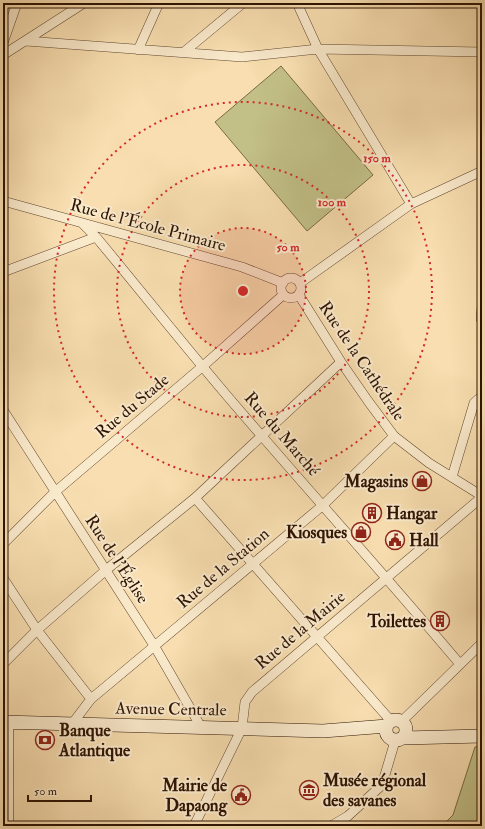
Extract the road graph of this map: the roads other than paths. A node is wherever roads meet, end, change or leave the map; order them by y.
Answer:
1 (18, 3) edge
2 (84, 3) edge
3 (159, 3) edge
4 (244, 3) edge
5 (297, 3) edge
6 (26, 41) junction
7 (3, 43) edge
8 (318, 49) junction
9 (138, 50) junction
10 (184, 52) junction
11 (482, 52) edge
12 (3, 55) edge
13 (482, 171) edge
14 (3, 202) edge
15 (411, 204) junction
16 (82, 223) junction
17 (96, 237) junction
18 (3, 272) edge
19 (283, 283) junction
20 (300, 283) junction
21 (283, 295) junction
22 (299, 295) junction
23 (482, 307) edge
24 (481, 319) dead end
25 (341, 362) junction
26 (203, 366) junction
27 (482, 396) edge
28 (3, 410) edge
29 (261, 435) junction
30 (394, 436) junction
31 (452, 478) junction
32 (55, 492) junction
33 (482, 496) edge
34 (195, 498) junction
35 (322, 506) junction
36 (3, 544) edge
37 (252, 564) junction
38 (106, 570) junction
39 (387, 577) junction
40 (3, 578) edge
41 (37, 630) junction
42 (317, 638) junction
43 (482, 643) edge
44 (155, 647) junction
45 (459, 663) junction
46 (3, 664) edge
47 (91, 699) junction
48 (5, 723) edge
49 (72, 724) junction
50 (201, 728) junction
51 (242, 728) junction
52 (396, 730) junction
53 (482, 736) edge
54 (7, 826) edge
55 (194, 826) edge
56 (331, 826) edge

1 - 7 street
2 - 6 street
3 - 9 street
4 - 10 street
5 - 8 street
6 - 9 street
6 - 12 street
8 - 10 street
8 - 11 street
8 - 15 street
9 - 10 street
13 - 15 street
14 - 16 street, Rue de l'École Primaire
15 - 20 street
16 - 17 street, Rue du Marché
16 - 19 street, Rue de l'École Primaire
17 - 18 street
17 - 26 street, Rue du Marché
19 - 20 street
19 - 21 street
20 - 22 street
21 - 22 street
21 - 26 street, Rue du Stade
22 - 25 street, Rue de la Cathédrale
23 - 24 street
25 - 29 street
25 - 30 street, Rue de la Cathédrale
26 - 29 street, Rue du Marché
26 - 32 street, Rue du Stade
27 - 31 street
28 - 32 street, Rue de l'Église
29 - 34 street
29 - 35 street, Rue du Marché
30 - 31 street, Rue de la Cathédrale
30 - 35 street, Rue de la Station
31 - 33 street, Rue de la Cathédrale
32 - 36 street, Rue du Stade
32 - 38 street, Rue de l'Église
33 - 39 street, Rue de la Mairie
34 - 37 street
34 - 38 street
35 - 37 street, Rue de la Station
35 - 39 street, Rue du Marché
37 - 42 street
37 - 44 street, Rue de la Station
38 - 41 street
38 - 44 street, Rue de l'Église
39 - 42 street, Rue de la Mairie
39 - 45 street, Rue du Marché
40 - 41 street
41 - 46 street
41 - 47 street
42 - 51 street, Rue de la Mairie
42 - 52 street
43 - 45 street
44 - 47 street, Rue de la Station
44 - 50 street, Rue de l'Église
45 - 52 street
47 - 49 street, Rue de la Station
48 - 49 main road, Avenue Centrale
48 - 54 main road
49 - 50 main road, Avenue Centrale
50 - 51 main road, Avenue Centrale
51 - 52 main road, Avenue Centrale
51 - 55 street, Rue de la Mairie
52 - 53 main road, Avenue Centrale
52 - 56 street

